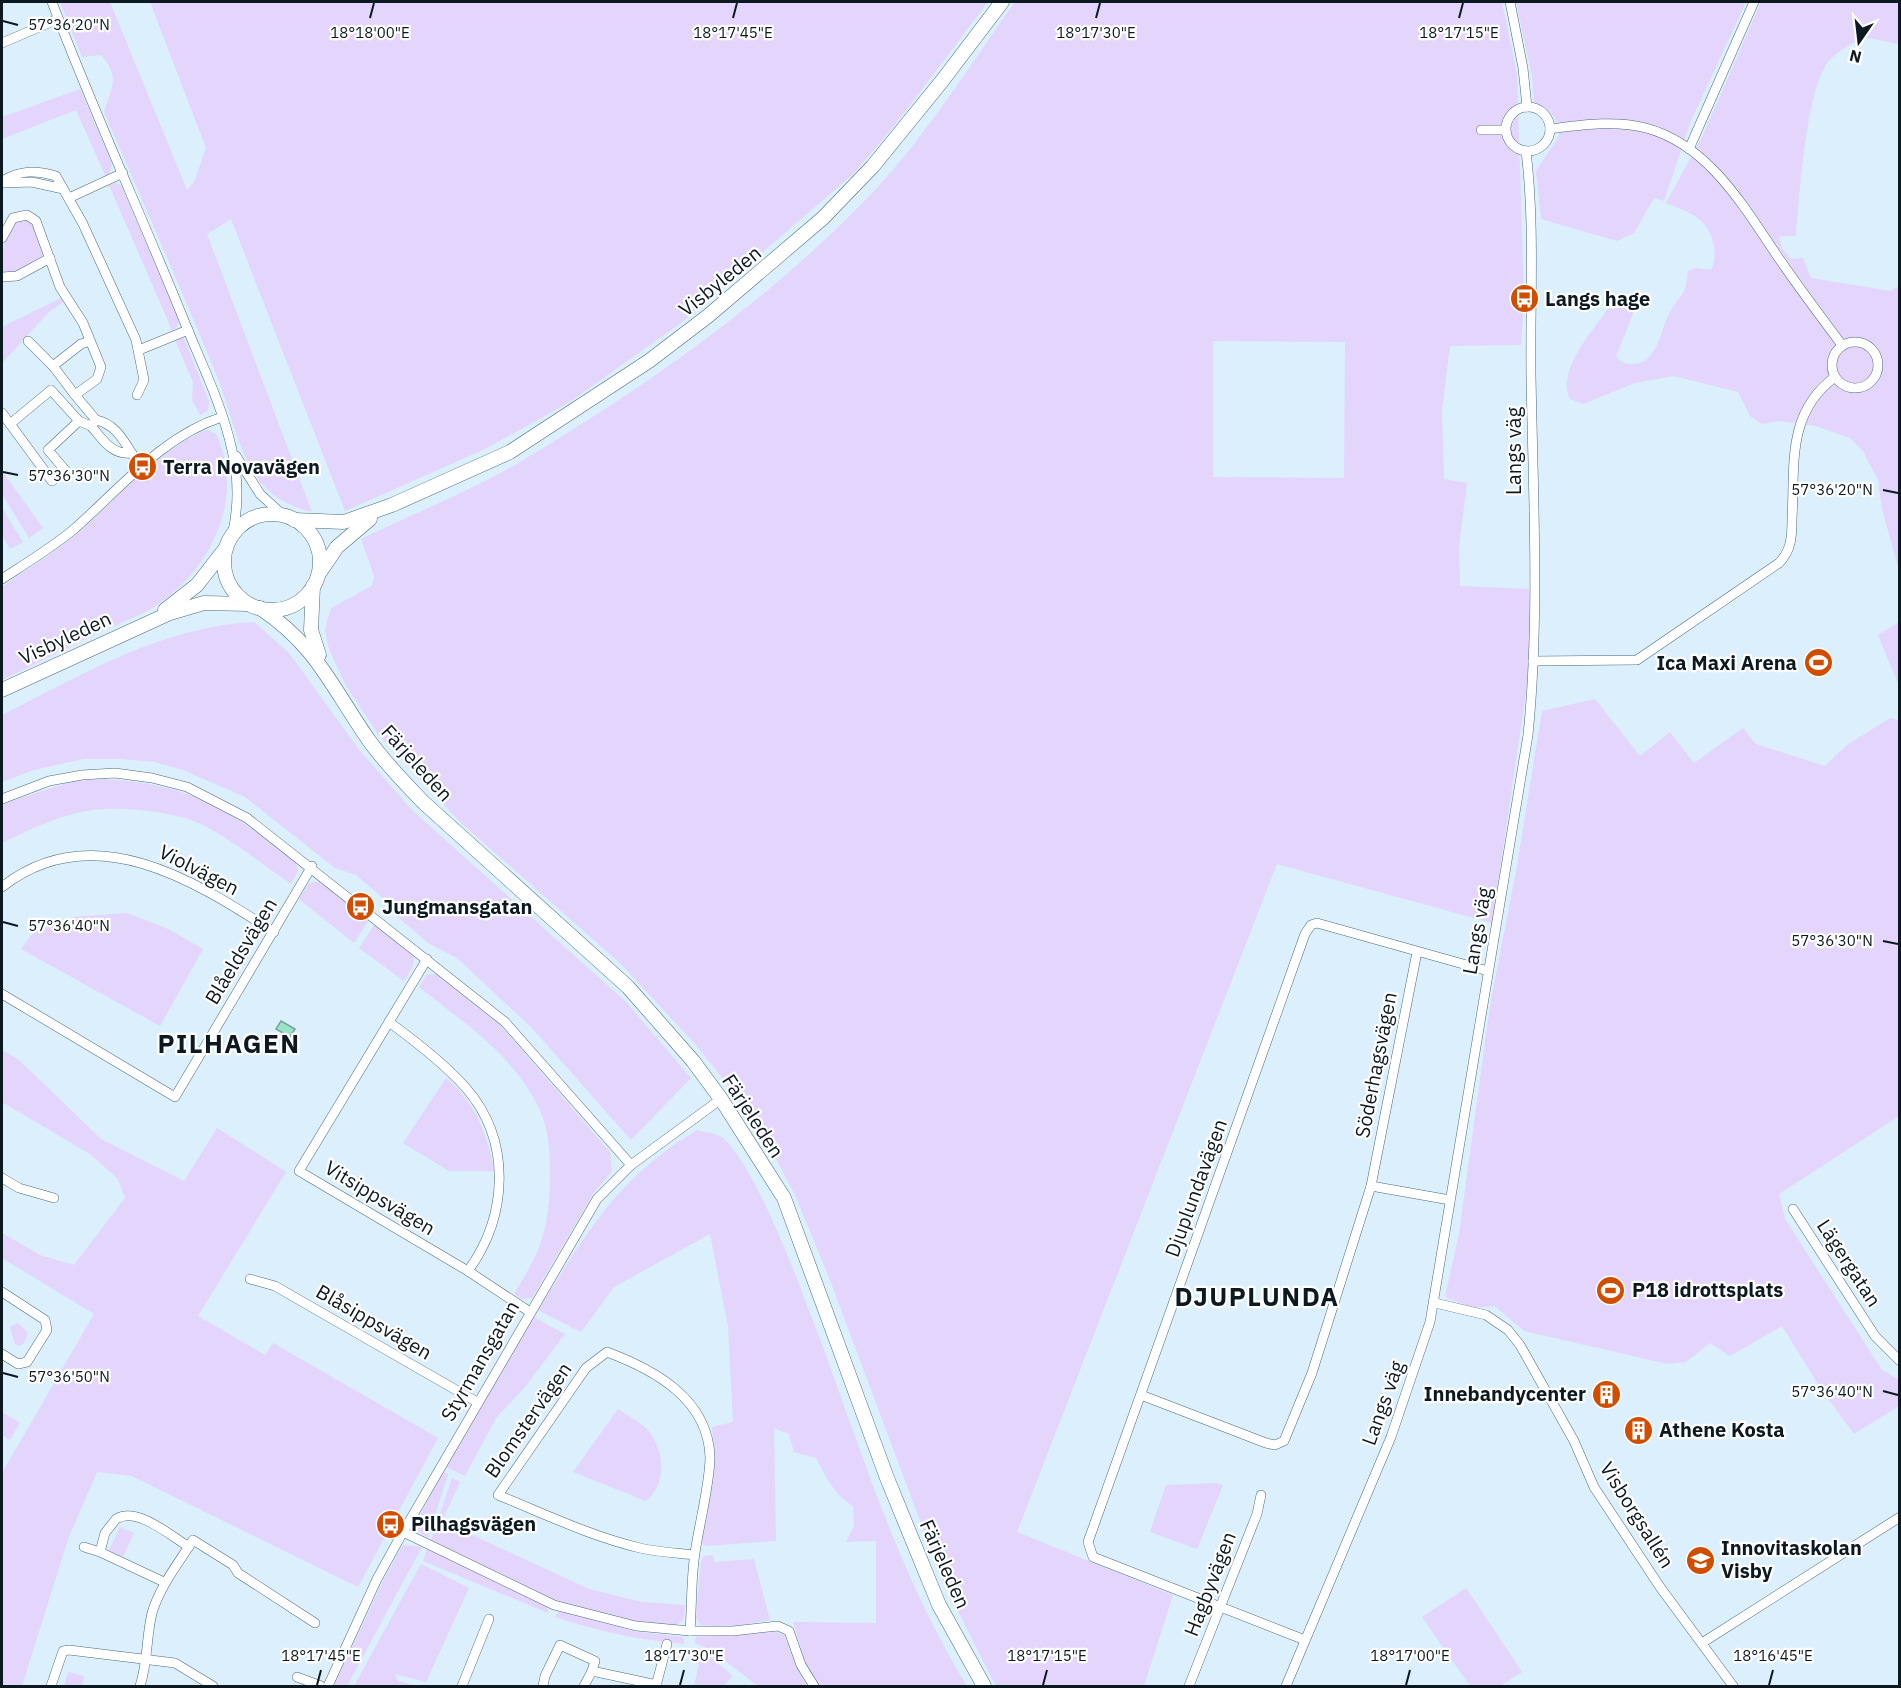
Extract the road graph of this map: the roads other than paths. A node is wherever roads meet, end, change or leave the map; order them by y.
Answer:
1 (52, 2) edge
2 (1002, 2) edge
3 (1510, 2) edge
4 (1754, 2) edge
5 (58, 19) junction
6 (2, 43) edge
7 (1527, 107) junction
8 (1550, 129) junction
9 (1481, 130) dead end
10 (1505, 130) junction
11 (1689, 149) junction
12 (1526, 152) junction
13 (123, 173) junction
14 (2, 182) edge
15 (63, 189) junction
16 (69, 198) junction
17 (2, 238) edge
18 (50, 258) junction
19 (2, 277) edge
20 (188, 330) junction
21 (28, 341) dead end
22 (90, 341) junction
23 (1842, 345) junction
24 (140, 350) junction
25 (52, 366) junction
26 (1835, 377) junction
27 (137, 394) dead end
28 (75, 395) junction
29 (2, 413) edge
30 (222, 417) junction
31 (79, 422) junction
32 (94, 423) junction
33 (10, 424) junction
34 (232, 449) junction
35 (48, 450) junction
36 (130, 453) junction
37 (37, 460) junction
38 (142, 467) junction
39 (392, 505) junction
40 (289, 518) junction
41 (229, 541) junction
42 (2, 579) edge
43 (316, 580) junction
44 (254, 606) junction
45 (146, 622) junction
46 (1533, 661) junction
47 (327, 674) junction
48 (2, 690) edge
49 (2, 799) edge
50 (312, 866) junction
51 (2, 887) edge
52 (274, 932) junction
53 (1417, 952) junction
54 (427, 959) junction
55 (1488, 971) junction
56 (2, 994) edge
57 (389, 1022) junction
58 (721, 1099) junction
59 (631, 1165) junction
60 (2, 1178) edge
61 (1371, 1186) junction
62 (54, 1198) dead end
63 (1450, 1200) junction
64 (1793, 1209) dead end
65 (468, 1271) junction
66 (250, 1279) dead end
67 (2, 1292) edge
68 (1435, 1303) junction
69 (530, 1312) junction
70 (2, 1354) edge
71 (1899, 1361) edge
72 (1141, 1395) junction
73 (477, 1402) junction
74 (1261, 1495) dead end
75 (1899, 1517) edge
76 (403, 1532) junction
77 (84, 1547) dead end
78 (189, 1547) junction
79 (100, 1552) junction
80 (694, 1555) junction
81 (164, 1582) junction
82 (1220, 1606) junction
83 (489, 1619) dead end
84 (315, 1623) dead end
85 (690, 1631) junction
86 (1305, 1640) junction
87 (1702, 1643) junction
88 (667, 1644) dead end
89 (146, 1659) junction
90 (592, 1671) junction
91 (297, 1677) dead end
92 (51, 1686) edge
93 (140, 1686) edge
94 (213, 1686) edge
95 (321, 1686) edge
96 (328, 1686) edge
97 (462, 1686) edge
98 (543, 1686) edge
99 (584, 1686) edge
100 (657, 1686) edge
101 (814, 1686) edge
102 (984, 1686) edge
103 (1188, 1686) edge
104 (1286, 1686) edge
105 (1733, 1686) edge

1 - 5 street
2 - 39 main road, Visbyleden
3 - 7 street
4 - 11 street
5 - 6 street
5 - 13 street
7 - 8 street
7 - 10 street
8 - 11 street
8 - 12 street
9 - 10 street
10 - 12 street
11 - 23 street
12 - 46 street, Langs väg
13 - 16 street
13 - 20 street
14 - 15 street
14 - 15 street
15 - 16 street
16 - 24 street
17 - 18 street
18 - 19 street
18 - 22 street
20 - 24 street
20 - 30 street
21 - 25 street
22 - 25 street
22 - 28 street
23 - 26 street
23 - 26 street
24 - 27 street
25 - 28 street
26 - 46 street
28 - 32 street
29 - 33 street
30 - 34 street
30 - 38 street
31 - 32 street
31 - 33 street
31 - 35 street
32 - 36 street
32 - 36 street
33 - 37 street
34 - 40 street
34 - 41 street
35 - 37 street
35 - 37 street
36 - 38 street
38 - 42 street
39 - 40 main road, Visbyleden
39 - 43 main road, Visbyleden
40 - 41 main road
40 - 43 main road
41 - 44 main road
41 - 45 main road, Visbyleden
43 - 44 main road
43 - 47 main road, Färjeleden
44 - 45 main road, Visbyleden
44 - 47 main road, Färjeleden
45 - 48 main road, Visbyleden
46 - 55 street, Langs väg
47 - 58 main road, Färjeleden
49 - 50 street
50 - 52 street, Blåeldsvägen
50 - 54 street
51 - 52 street, Violvägen
52 - 56 street, Blåeldsvägen
53 - 55 street, Djuplundavägen
53 - 61 street, Söderhagsvägen
53 - 72 street, Djuplundavägen
54 - 57 street, Vitsippsvägen
54 - 59 street
55 - 63 street, Langs väg
57 - 65 street
57 - 65 street, Vitsippsvägen
58 - 59 street, Styrmansgatan
58 - 102 main road, Färjeleden
59 - 69 street, Styrmansgatan
60 - 62 street
61 - 63 street
61 - 72 street, Söderhagsvägen
63 - 68 street, Langs väg
64 - 71 street, Lägergatan
65 - 69 street, Vitsippsvägen
66 - 73 street, Blåsippsvägen
67 - 70 street
68 - 86 street, Langs väg
68 - 87 street, Visborgsallén
69 - 73 street, Styrmansgatan
72 - 82 street, Djuplundavägen
73 - 76 street, Styrmansgatan
74 - 82 street, Hagbyvägen
75 - 87 street
76 - 85 street
76 - 96 street, Styrmansgatan
77 - 79 street
78 - 79 street
78 - 81 street
78 - 84 street
79 - 81 street
80 - 80 street, Blomstervägen
80 - 85 street, Blomstervägen
81 - 89 street
82 - 86 street, Djuplundavägen
82 - 103 street, Hagbyvägen
83 - 97 street
85 - 101 street
86 - 104 street, Langs väg
87 - 105 street, Visborgsallén
88 - 100 street
89 - 92 street
89 - 93 street
89 - 94 street
90 - 98 street
90 - 99 street
90 - 100 street
91 - 95 street

